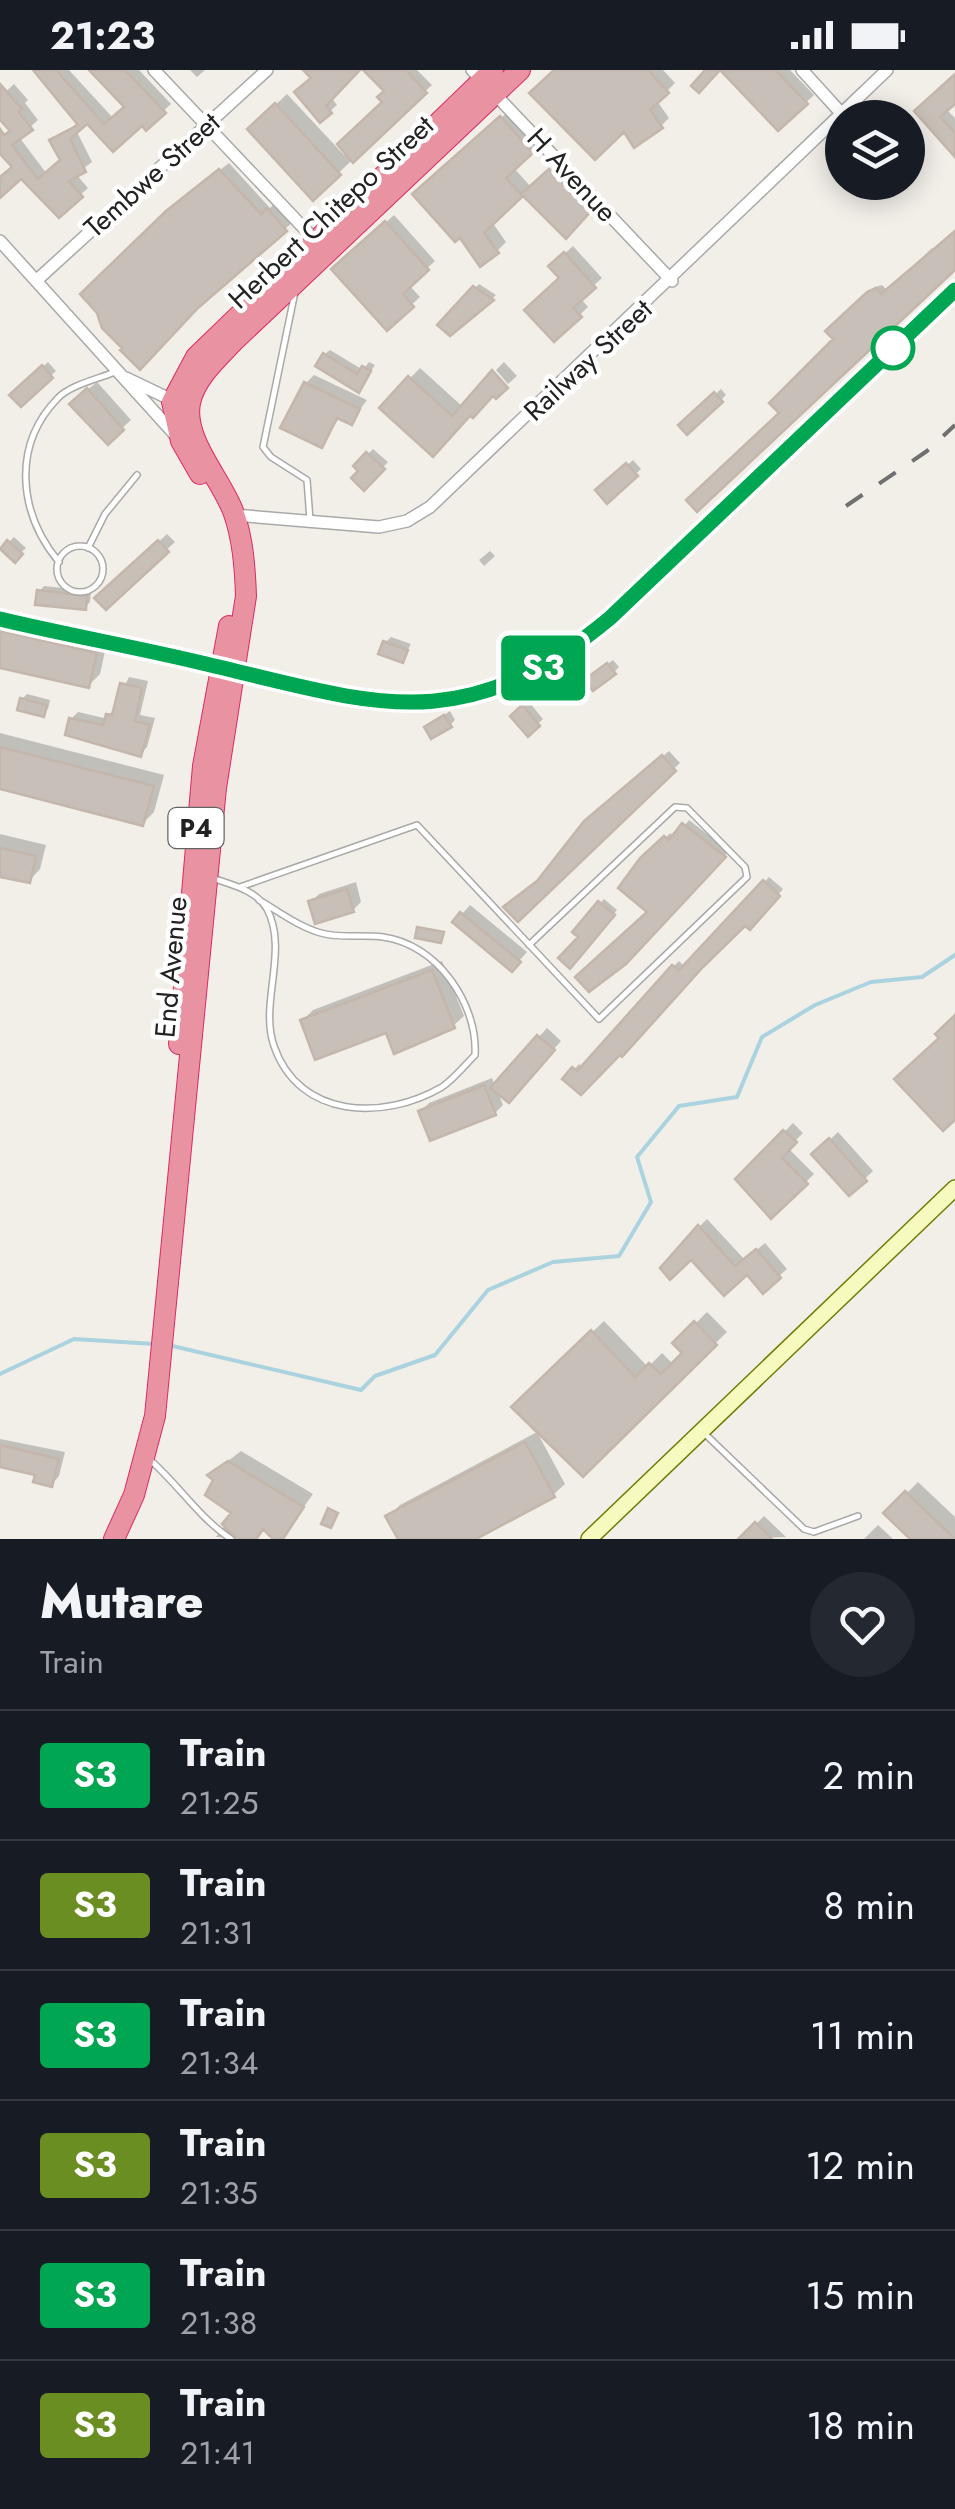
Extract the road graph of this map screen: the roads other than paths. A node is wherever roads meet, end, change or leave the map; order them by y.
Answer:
1 (154, 70) edge
2 (267, 70) edge
3 (520, 70) edge
4 (802, 70) edge
5 (887, 70) edge
6 (485, 78) edge
7 (829, 100) edge
8 (855, 100) edge
9 (208, 124) junction
10 (825, 129) edge
11 (0, 240) edge
12 (316, 241) junction
13 (37, 280) junction
14 (672, 281) junction
15 (297, 284) junction
16 (115, 372) junction
17 (181, 402) junction
18 (181, 442) junction
19 (138, 475) dead end
20 (234, 516) junction
21 (309, 523) junction
22 (88, 548) junction
23 (59, 562) junction
24 (207, 877) junction
25 (240, 887) junction
26 (259, 900) junction
27 (530, 945) junction
28 (955, 1188) edge
29 (168, 1268) junction
30 (701, 1430) junction
31 (146, 1457) junction
32 (858, 1516) dead end
33 (114, 1539) edge
34 (231, 1539) edge
35 (589, 1539) edge

1 - 9 street
2 - 9 street, Tembwe Street
3 - 6 highway, Herbert Chitepo Street
4 - 7 street
5 - 8 street, Railway Street
6 - 12 highway, Herbert Chitepo Street
6 - 14 street, H Avenue
6 - 15 highway, Herbert Chitepo Street
9 - 12 street
9 - 13 street, Tembwe Street
10 - 14 street, Railway Street
11 - 13 street, End Avenue
12 - 17 highway, Herbert Chitepo Street
13 - 16 street, End Avenue
14 - 21 street, Railway Street
15 - 17 highway, Herbert Chitepo Street
15 - 21 lane
16 - 17 street, End Avenue
16 - 18 street, End Avenue
16 - 23 lane
17 - 18 highway, End Avenue / P4
17 - 20 highway, End Avenue / P4
18 - 29 highway, End Avenue / P4
19 - 22 lane
20 - 21 street, Railway Street
20 - 24 highway, End Avenue / P4
22 - 23 lane
22 - 23 lane
24 - 25 lane
24 - 29 highway, End Avenue / P4
25 - 26 lane
25 - 27 lane
26 - 26 lane
27 - 27 lane
28 - 30 street
29 - 31 highway, End Avenue / P4
30 - 32 lane
30 - 35 street
31 - 33 highway, End Avenue / P4
31 - 34 lane

